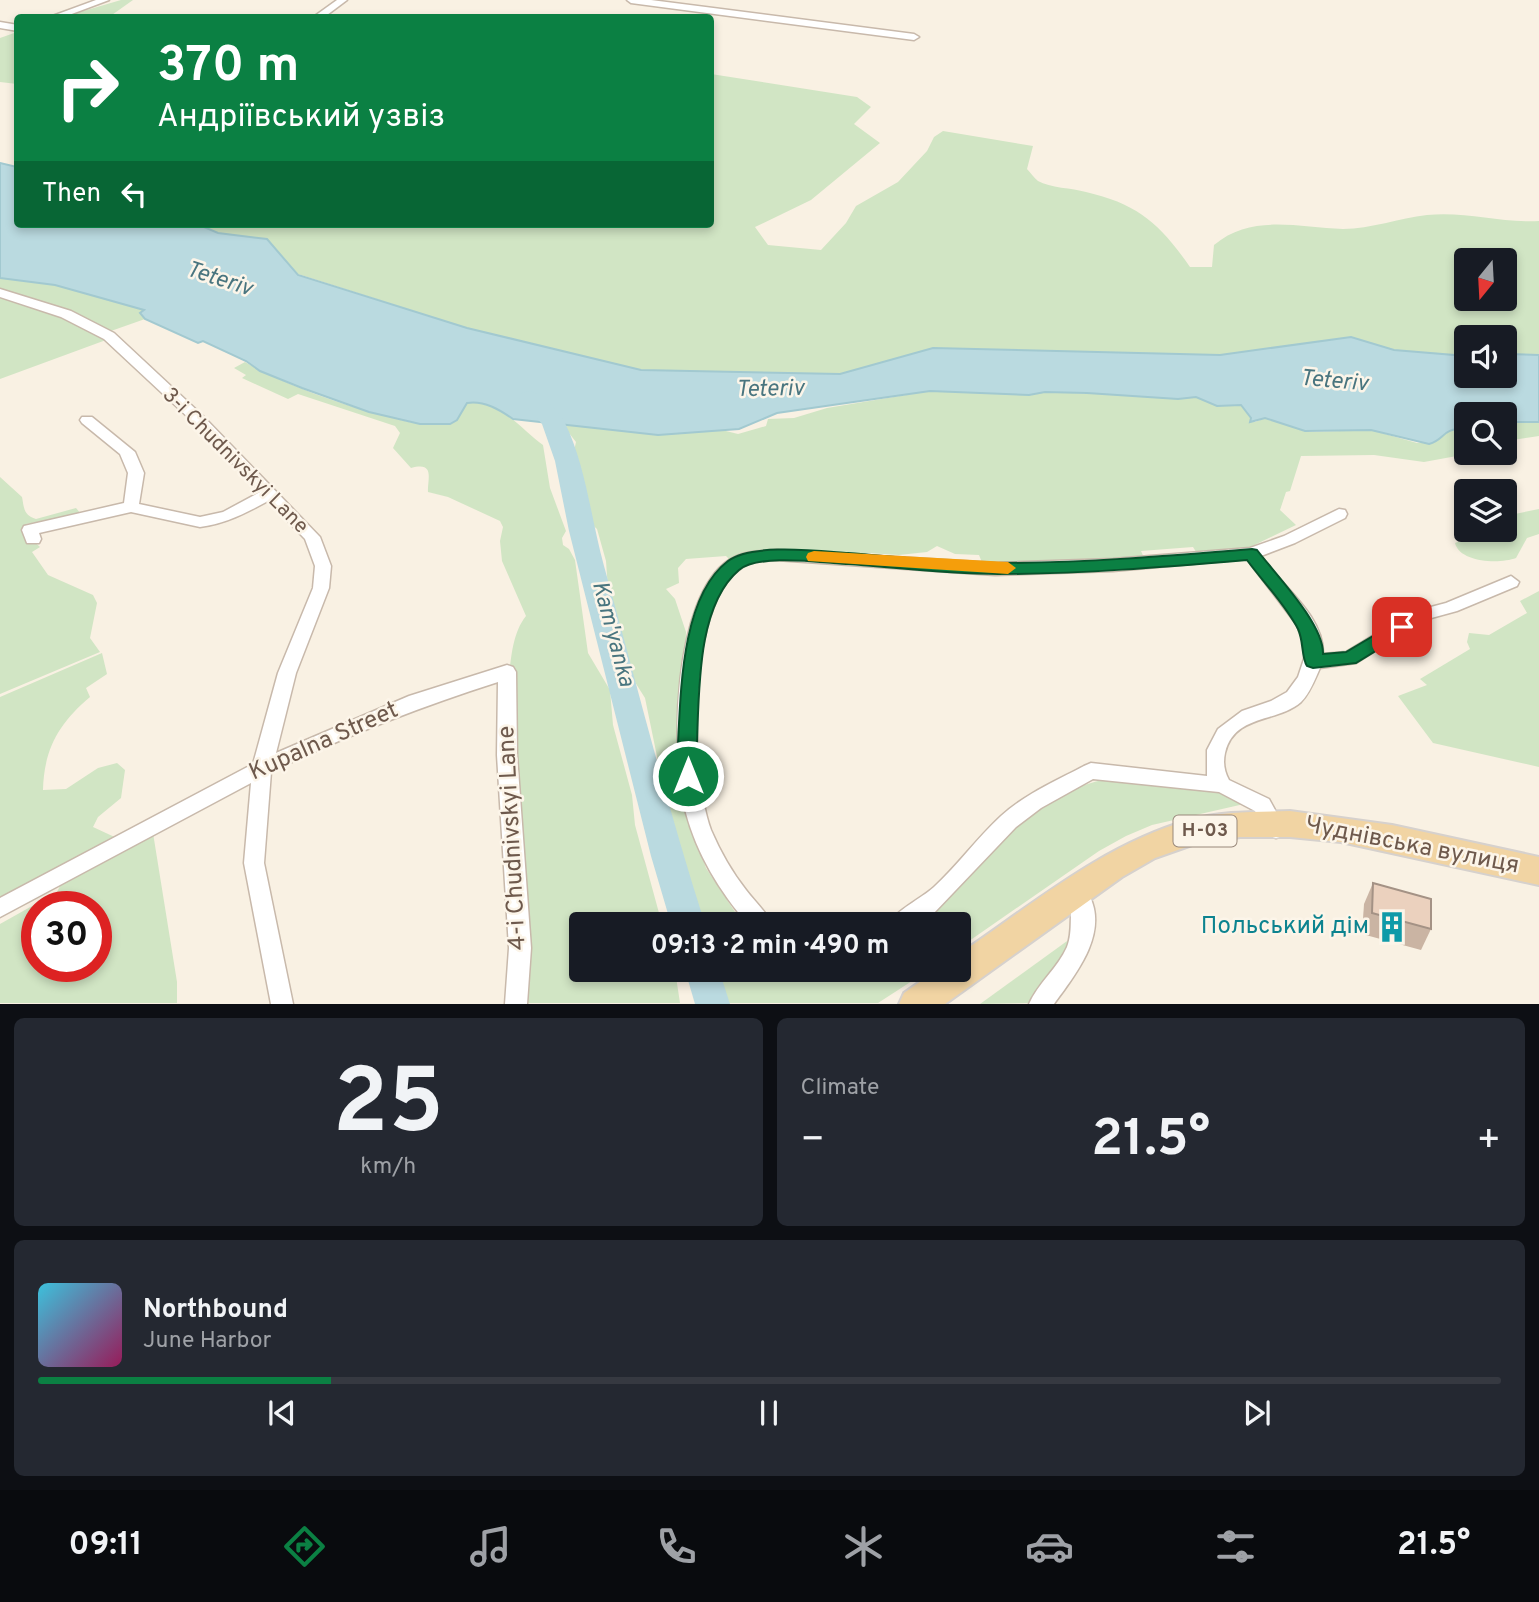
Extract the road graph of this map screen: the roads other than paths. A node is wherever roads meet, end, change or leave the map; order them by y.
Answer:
1 (105, 0) edge
2 (343, 0) edge
3 (631, 0) edge
4 (63, 14) edge
5 (322, 14) edge
6 (914, 37) dead end
7 (0, 293) edge
8 (87, 420) dead end
9 (271, 493) junction
10 (131, 508) junction
11 (1339, 514) dead end
12 (33, 539) dead end
13 (1252, 554) junction
14 (1511, 582) dead end
15 (1313, 662) junction
16 (507, 672) joint
17 (262, 768) junction
18 (1222, 785) junction
19 (1275, 827) junction
20 (1539, 871) edge
21 (1539, 880) edge
22 (1082, 904) junction
23 (0, 908) edge
24 (750, 912) edge
25 (918, 912) edge
26 (282, 1003) edge
27 (516, 1003) edge
28 (916, 1003) edge
29 (941, 1003) edge
30 (1041, 1003) edge

1 - 4 street
2 - 5 street
3 - 6 street
7 - 9 street, 3-i Chudnivskyi Lane
8 - 10 street
9 - 10 street
9 - 17 street, 3-i Chudnivskyi Lane
10 - 12 street
11 - 13 street
13 - 15 street
13 - 24 street
14 - 15 street
15 - 18 street
16 - 17 street, Kupalna Street
16 - 27 street, 4-i Chudnivskyi Lane
17 - 23 street, Kupalna Street
17 - 26 street, 3-i Chudnivskyi Lane
18 - 19 street
18 - 25 street
19 - 20 main road, Чуднівська вулиця / Н-03
19 - 21 main road, Чуднівська вулиця / Н-03
19 - 22 main road, Чуднівська вулиця / Н-03
19 - 28 main road, Чуднівська вулиця / Н-03
22 - 29 main road, Чуднівська вулиця / Н-03
22 - 30 street

